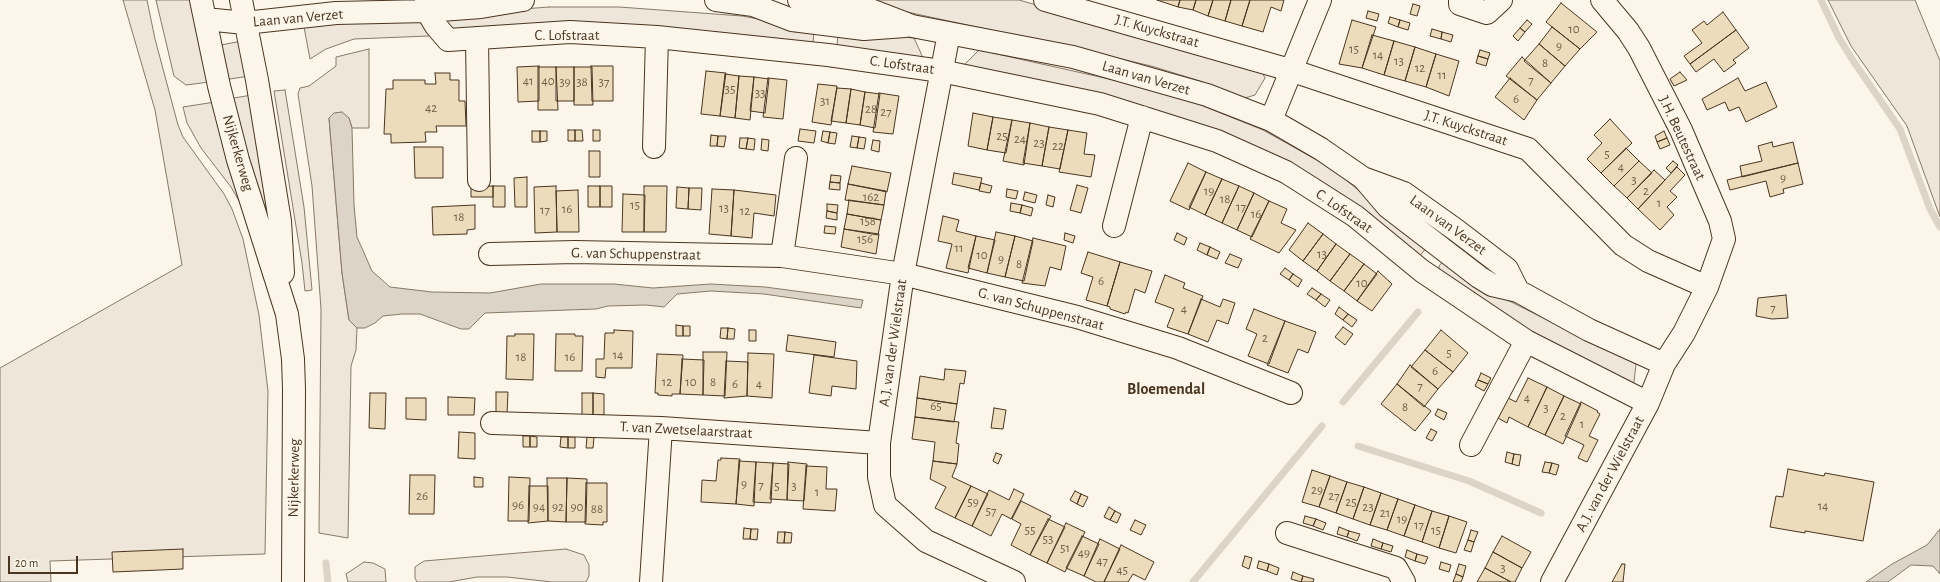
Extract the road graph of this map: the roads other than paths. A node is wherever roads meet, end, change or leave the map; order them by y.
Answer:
1 (235, 0) edge
2 (241, 0) edge
3 (523, 0) edge
4 (716, 0) edge
5 (793, 0) edge
6 (799, 0) edge
7 (1045, 0) edge
8 (1320, 0) edge
9 (1460, 0) edge
10 (1501, 0) edge
11 (1602, 0) edge
12 (426, 5) edge
13 (753, 5) junction
14 (1102, 7) edge
15 (203, 9) edge
16 (245, 23) junction
17 (912, 26) junction
18 (949, 33) junction
19 (657, 37) junction
20 (477, 38) junction
21 (1290, 70) junction
22 (941, 71) junction
23 (1142, 117) junction
24 (1271, 120) junction
25 (654, 147) dead end
26 (796, 158) dead end
27 (478, 180) dead end
28 (1114, 226) dead end
29 (490, 254) dead end
30 (782, 256) junction
31 (903, 274) junction
32 (1707, 287) junction
33 (285, 302) junction
34 (1526, 341) junction
35 (1664, 364) junction
36 (1291, 393) dead end
37 (1648, 403) junction
38 (492, 423) dead end
39 (661, 428) junction
40 (879, 443) junction
41 (1471, 444) dead end
42 (1287, 533) dead end
43 (293, 582) edge
44 (651, 582) edge
45 (1014, 582) edge
46 (1404, 582) edge
47 (1552, 582) edge

1 - 15 street, Laan van Verzet
2 - 16 street, Nijkerkerweg
3 - 12 street, Laan van Verzet
4 - 13 street, Laan van Verzet
5 - 13 street, Laan van Verzet
6 - 17 street, Laan van Verzet
7 - 14 street, J.T. Kuyckstraat
8 - 21 street
9 - 10 street
11 - 32 street, J.H. Beutestraat
12 - 16 street, Laan van Verzet
12 - 20 street, C. Lofstraat
13 - 17 street, Laan van Verzet
14 - 21 street, J.T. Kuyckstraat
15 - 16 street, Laan van Verzet
15 - 33 street, Nijkerkerweg
16 - 33 street, Nijkerkerweg
17 - 18 street, Laan van Verzet
18 - 22 street, A.J. van der Wielstraat
18 - 24 street, Laan van Verzet
19 - 20 street, C. Lofstraat
19 - 22 street, C. Lofstraat
19 - 25 street
20 - 27 street
21 - 24 street
21 - 32 street, J.T. Kuyckstraat
22 - 23 street, C. Lofstraat
22 - 31 street, A.J. van der Wielstraat
23 - 28 street
23 - 34 street, C. Lofstraat
24 - 35 street, Laan van Verzet
26 - 30 street
29 - 30 street, G. van Schuppenstraat
30 - 31 street, G. van Schuppenstraat
31 - 36 street, G. van Schuppenstraat
31 - 40 street, A.J. van der Wielstraat
32 - 35 street
33 - 43 street, Nijkerkerweg
34 - 37 street, C. Lofstraat
34 - 41 street
35 - 37 street, A.J. van der Wielstraat
37 - 47 street, A.J. van der Wielstraat
38 - 39 street, T. van Zwetselaarstraat
39 - 40 street, T. van Zwetselaarstraat
39 - 44 street
40 - 45 street, A.J. van der Wielstraat
42 - 46 street

